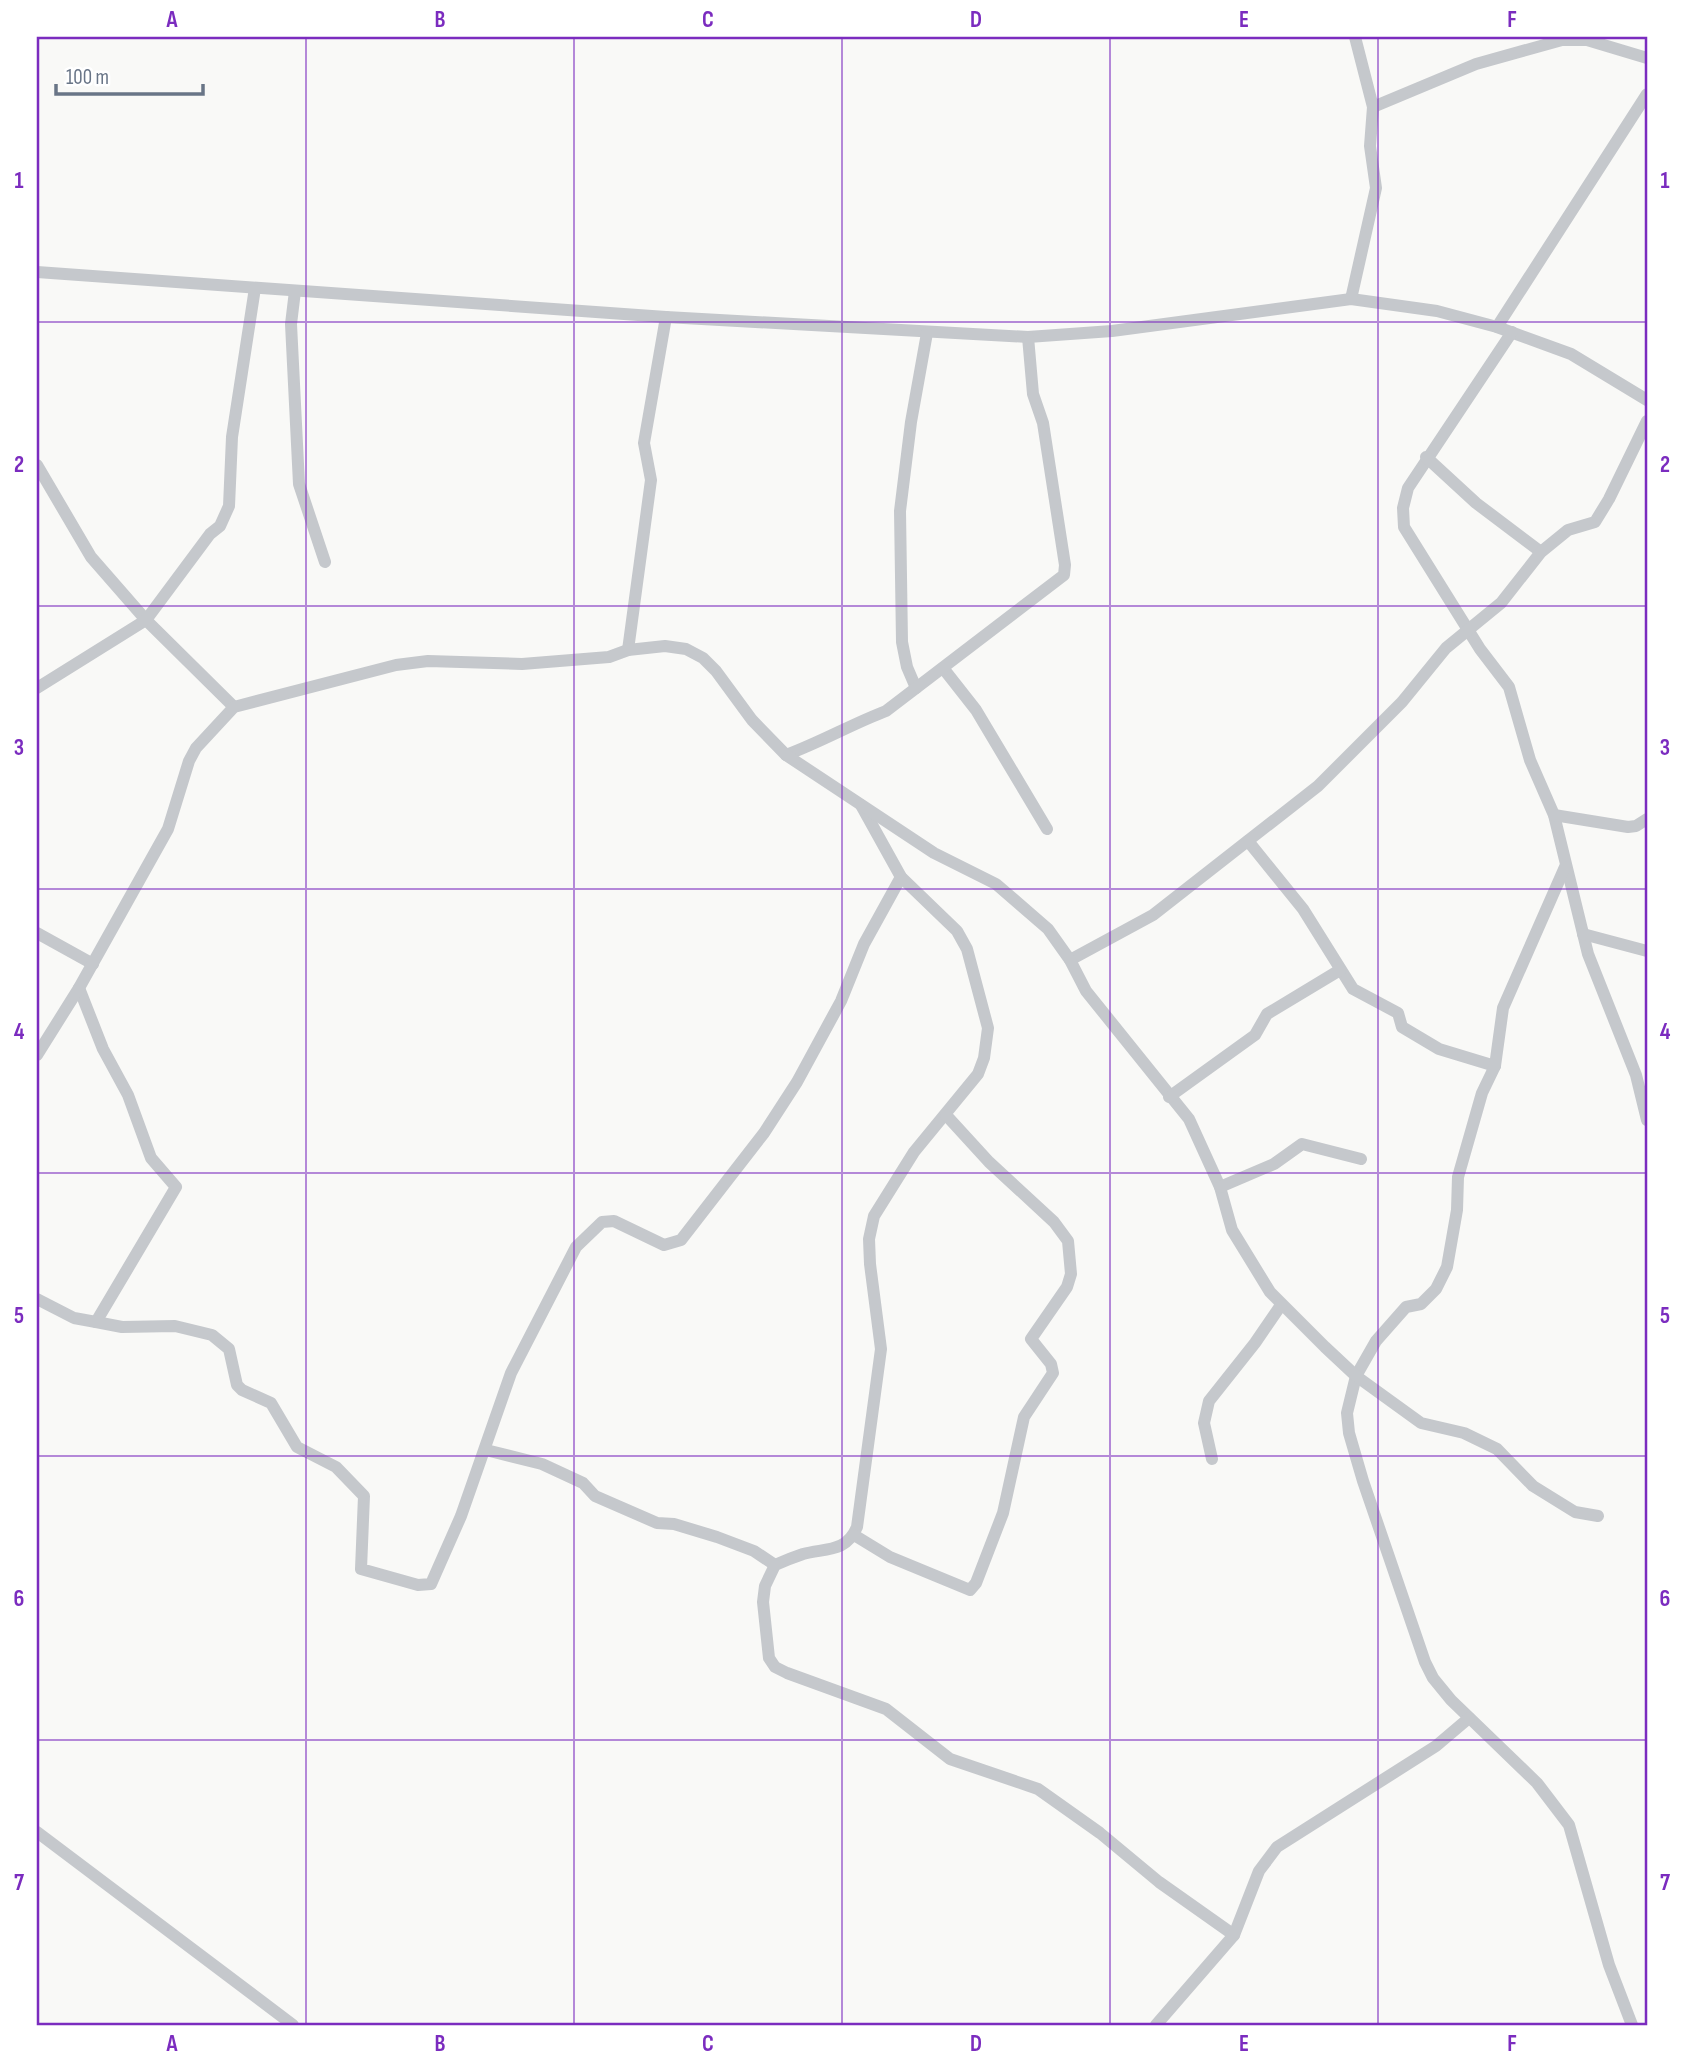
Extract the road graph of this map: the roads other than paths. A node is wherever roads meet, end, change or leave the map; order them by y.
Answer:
1 (1354, 37) edge
2 (1647, 58) edge
3 (1647, 94) edge
4 (1373, 107) junction
5 (37, 272) edge
6 (255, 288) junction
7 (295, 291) junction
8 (1351, 299) junction
9 (666, 317) junction
10 (1497, 327) junction
11 (1512, 332) junction
12 (928, 333) junction
13 (1028, 337) junction
14 (1647, 400) edge
15 (1647, 421) edge
16 (1426, 457) junction
17 (37, 465) edge
18 (1541, 552) junction
19 (325, 562) dead end
20 (146, 620) junction
21 (1469, 628) junction
22 (628, 650) junction
23 (943, 668) junction
24 (37, 688) edge
25 (916, 688) junction
26 (234, 707) junction
27 (786, 755) junction
28 (861, 804) junction
29 (1554, 815) junction
30 (1647, 819) edge
31 (1047, 829) dead end
32 (1248, 841) junction
33 (1565, 867) junction
34 (901, 877) junction
35 (37, 933) edge
36 (1583, 934) junction
37 (1647, 951) edge
38 (1070, 960) junction
39 (93, 964) junction
40 (1340, 970) junction
41 (79, 988) junction
42 (37, 1055) edge
43 (1494, 1066) junction
44 (1169, 1097) junction
45 (946, 1115) junction
46 (1647, 1120) edge
47 (1361, 1158) dead end
48 (1220, 1186) junction
49 (37, 1299) edge
50 (1281, 1304) junction
51 (96, 1322) junction
52 (1356, 1376) junction
53 (486, 1450) junction
54 (1212, 1459) dead end
55 (1598, 1516) dead end
56 (854, 1535) junction
57 (775, 1565) junction
58 (1469, 1718) junction
59 (37, 1832) edge
60 (1234, 1935) junction
61 (293, 2025) edge
62 (1156, 2025) edge
63 (1632, 2025) edge

1 - 4 street
2 - 4 street
3 - 10 street
4 - 8 street
5 - 6 street
6 - 7 street
6 - 20 street
7 - 9 street
7 - 19 street
8 - 10 street
8 - 13 street
9 - 12 street
9 - 22 street
10 - 11 street
11 - 14 street
11 - 16 street
12 - 13 street
12 - 25 street
13 - 23 street
15 - 18 street
16 - 18 street
16 - 21 street
17 - 20 street
18 - 21 street
20 - 24 street
20 - 26 street
21 - 29 street
21 - 32 street
22 - 26 street
22 - 27 street
23 - 25 street
23 - 31 street
25 - 27 street
26 - 39 street
27 - 28 street
28 - 34 street
28 - 38 street
29 - 30 street
29 - 33 street
32 - 38 street
32 - 40 street
33 - 36 street
33 - 43 street
34 - 45 street
34 - 53 street
35 - 39 street
36 - 37 street
36 - 46 street
38 - 44 street
39 - 41 street
40 - 43 street
40 - 44 street
41 - 42 street
41 - 51 street
43 - 52 street
44 - 48 street
45 - 56 street
45 - 56 street
47 - 48 street
48 - 50 street
49 - 51 street
50 - 52 street
50 - 54 street
51 - 53 street
52 - 55 street
52 - 58 street
53 - 57 street
56 - 57 street
57 - 60 street
58 - 60 street
58 - 63 street
59 - 61 street
60 - 62 street

